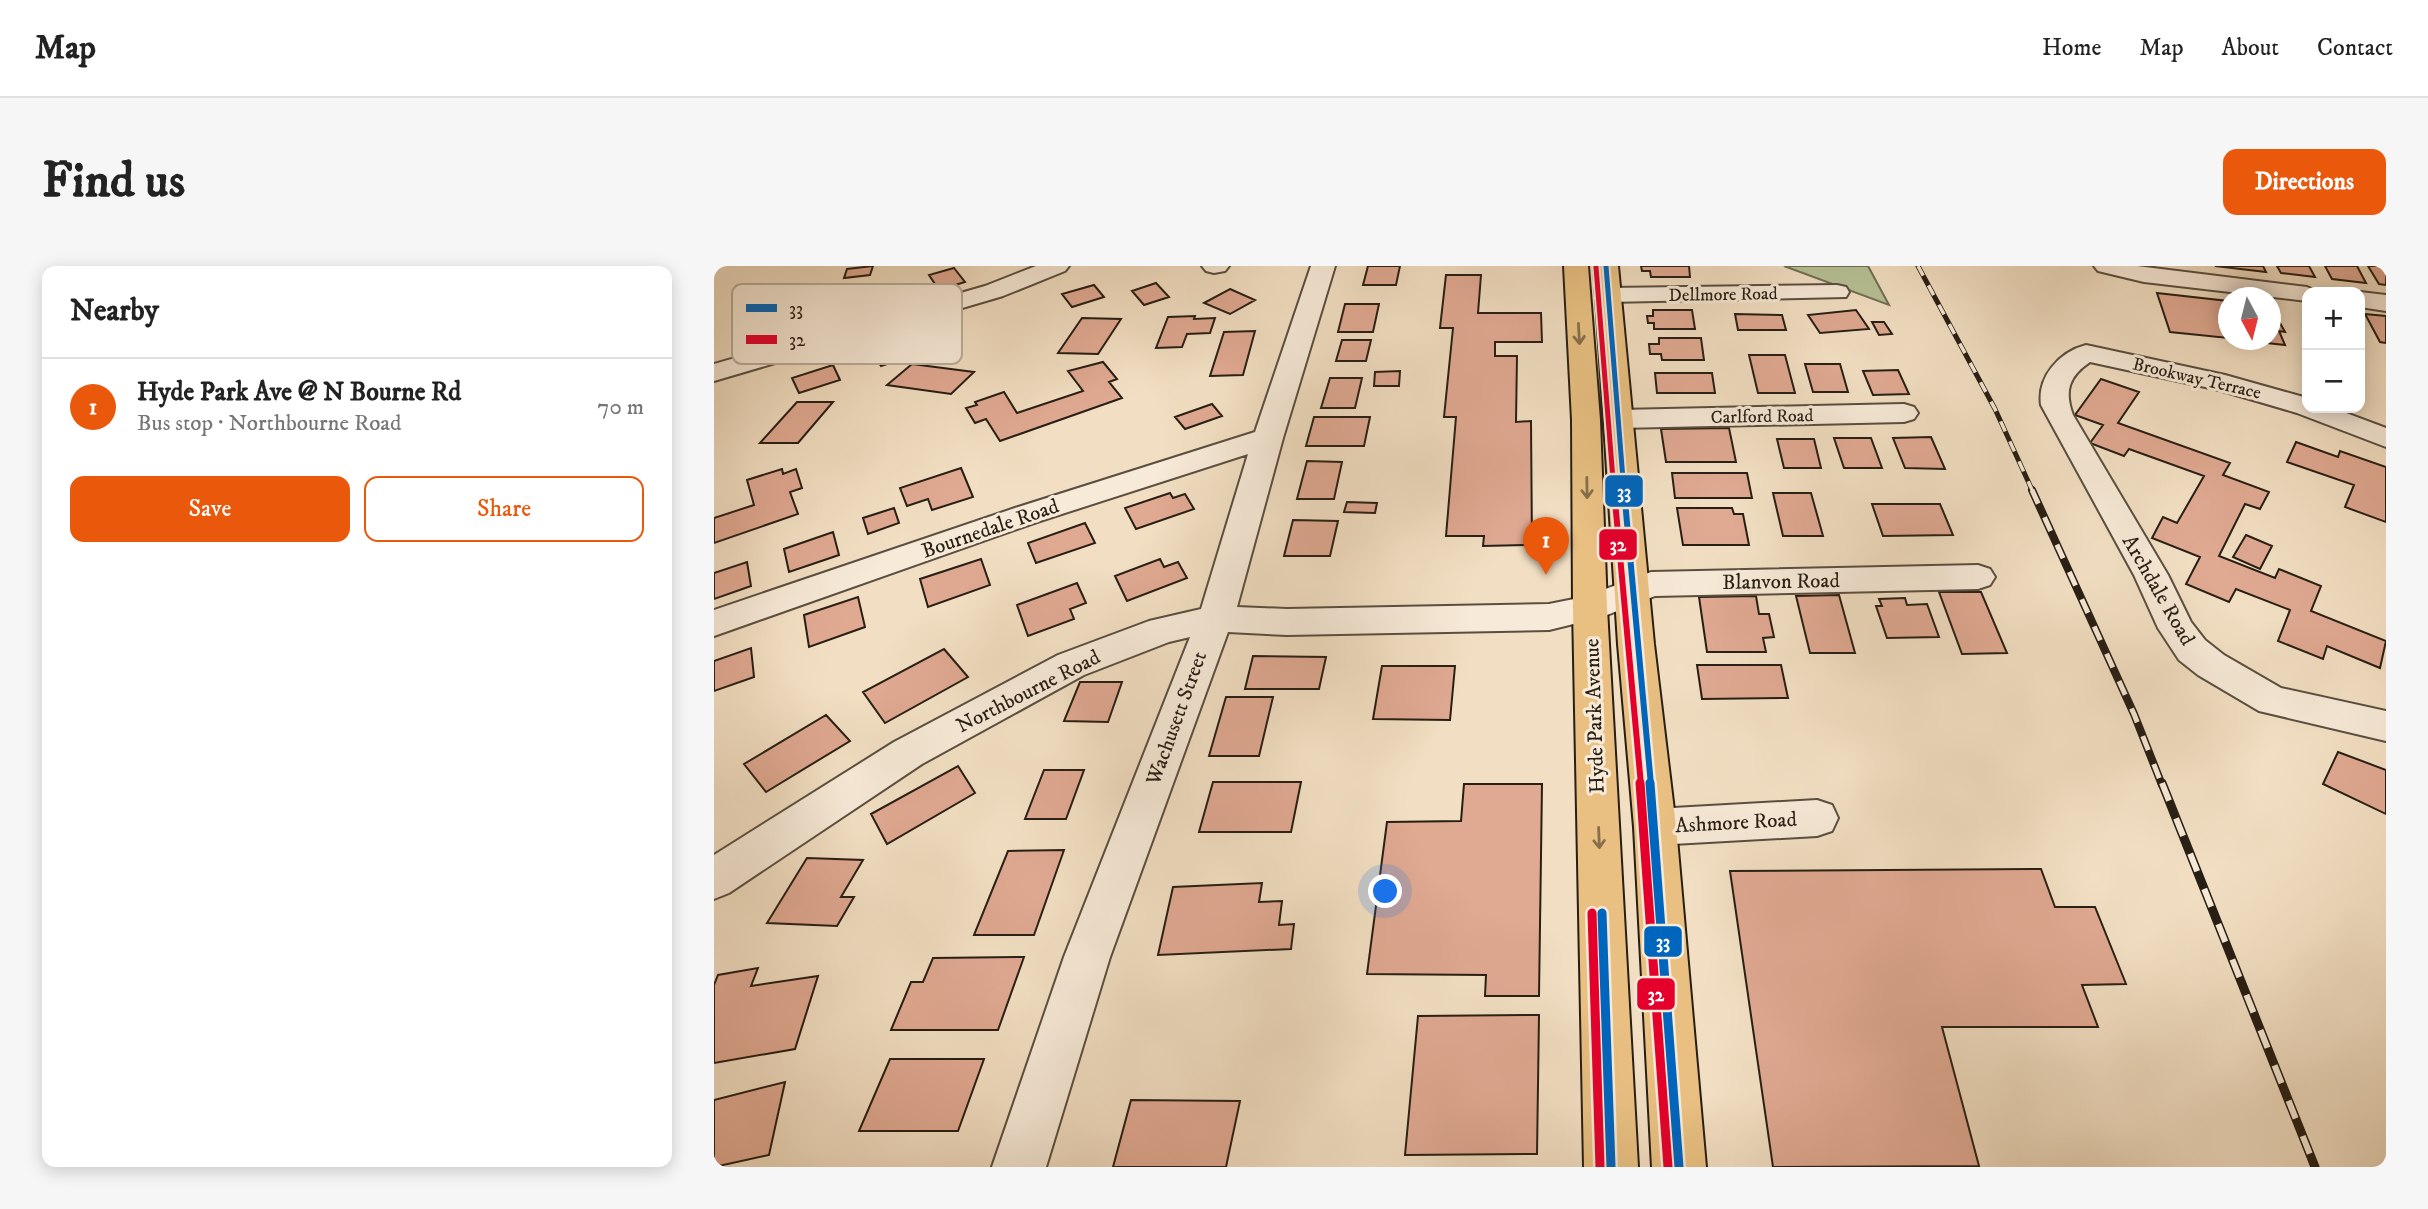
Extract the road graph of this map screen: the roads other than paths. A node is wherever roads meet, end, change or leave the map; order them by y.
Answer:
1 (1057, 266) edge
2 (1323, 266) edge
3 (1576, 266) edge
4 (1606, 266) edge
5 (2106, 266) edge
6 (1837, 292) dead end
7 (2302, 293) edge
8 (1608, 295) junction
9 (962, 300) edge
10 (2365, 301) edge
11 (2386, 303) edge
12 (2086, 353) joint
13 (745, 364) edge
14 (714, 373) edge
15 (2302, 406) edge
16 (1904, 413) dead end
17 (2321, 413) edge
18 (1603, 419) junction
19 (1268, 438) junction
20 (2386, 438) edge
21 (1978, 577) dead end
22 (1634, 589) junction
23 (1590, 608) junction
24 (1212, 619) junction
25 (714, 623) edge
26 (2386, 726) edge
27 (1817, 818) dead end
28 (1655, 827) junction
29 (714, 879) edge
30 (1019, 1167) edge
31 (1611, 1167) edge
32 (1678, 1167) edge

1 - 9 street
2 - 19 street, Wachusett Street
3 -> 18 main road, Hyde Park Avenue
4 - 8 main road, Hyde Park Avenue
5 - 7 street
6 - 8 street, Dellmore Road
8 - 18 main road, Hyde Park Avenue
10 - 11 street
12 - 15 street, Brookway Terrace
12 - 26 street, Archdale Road
13 - 14 street
16 - 18 street, Carlford Road
17 - 20 street, Brookway Terrace
18 - 22 main road, Hyde Park Avenue
18 -> 23 main road, Hyde Park Avenue
19 - 24 street, Wachusett Street
19 - 25 street, Bournedale Road
21 - 22 street, Blanvon Road
22 - 23 street, Blanvon Road
22 - 28 main road, Hyde Park Avenue
23 - 24 street, Northbourne Road
23 -> 31 main road, Hyde Park Avenue
24 - 29 street, Northbourne Road
24 - 30 street, Wachusett Street
27 - 28 street, Ashmore Road
28 - 32 main road, Hyde Park Avenue

